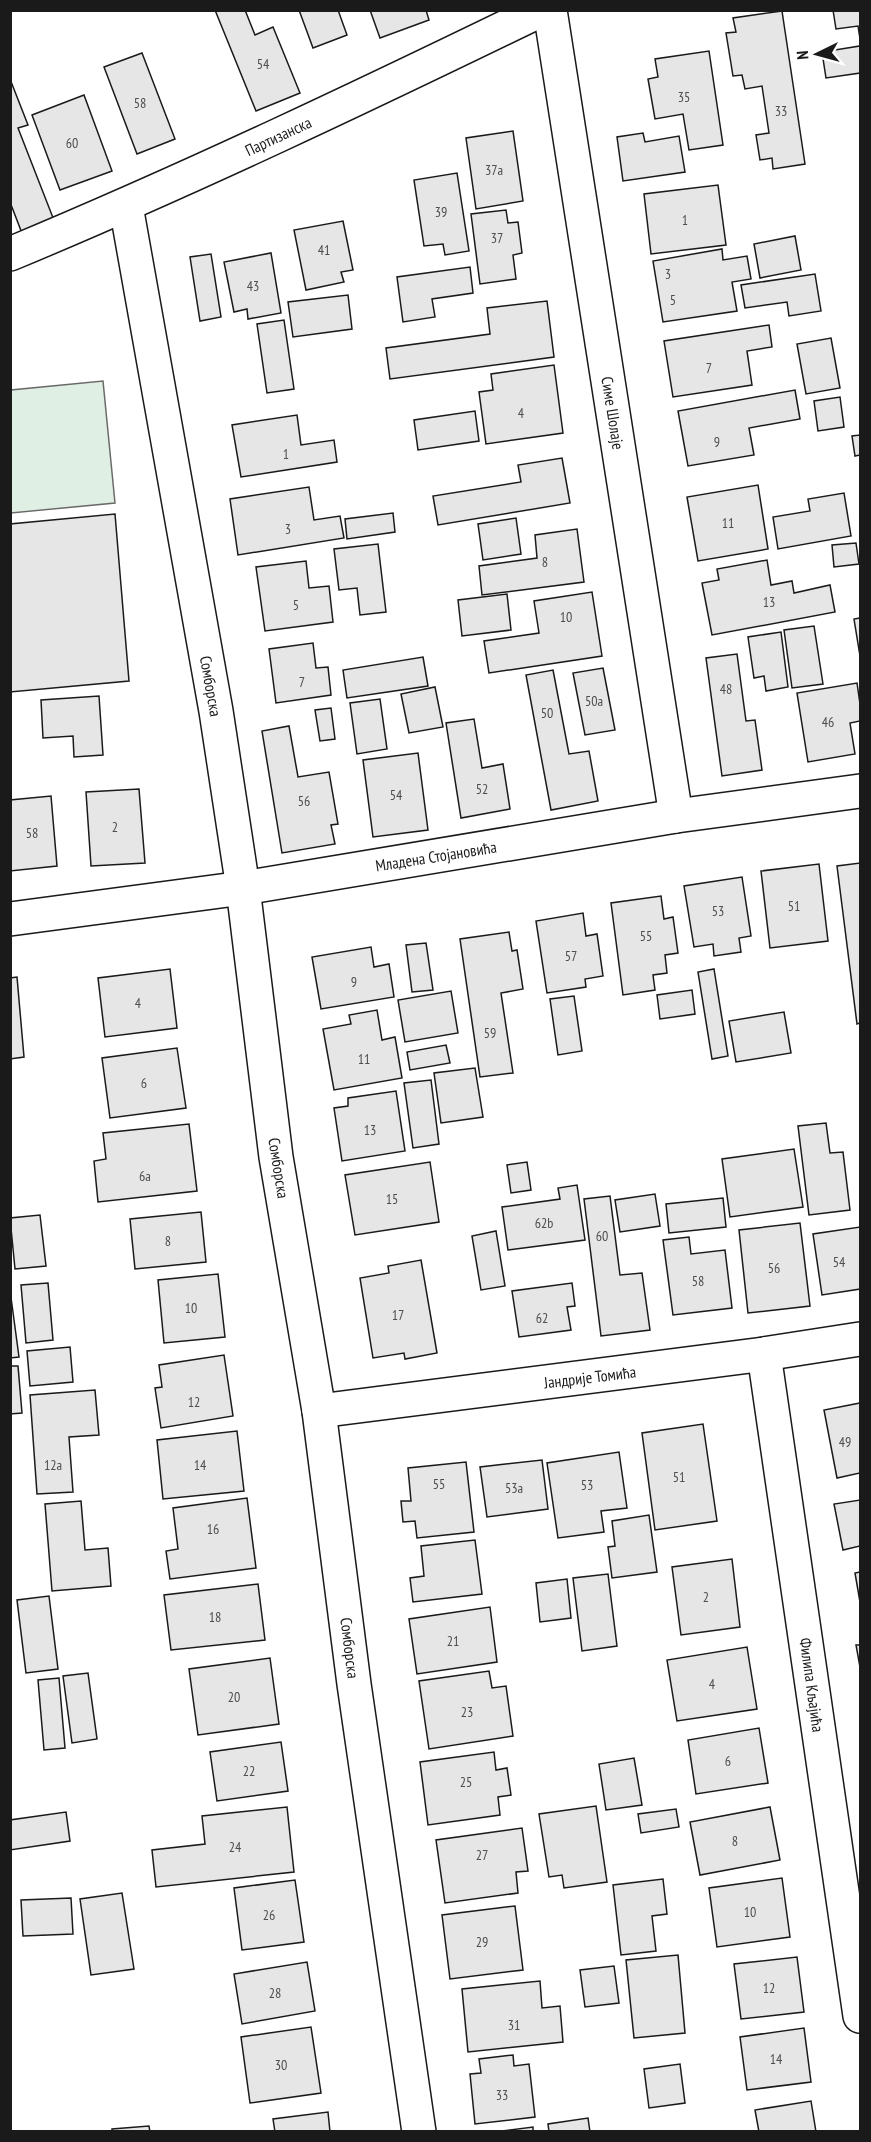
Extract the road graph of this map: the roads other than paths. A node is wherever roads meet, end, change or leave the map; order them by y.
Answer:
1 (541, 10) edge
2 (550, 10) edge
3 (126, 206) junction
4 (10, 254) edge
5 (861, 792) edge
6 (676, 816) junction
7 (243, 888) junction
8 (10, 919) edge
9 (861, 1339) edge
10 (764, 1354) junction
11 (319, 1411) junction
12 (861, 2016) edge
13 (419, 2132) edge

1 - 3 street, Партизанска
2 - 6 street, Симе Шолаје
3 - 4 street, Партизанска
3 - 7 street, Сомборска
5 - 6 street, Младена Стојановића
6 - 7 street, Младена Стојановића
7 - 8 street, Младена Стојановића
7 - 11 street, Сомборска
9 - 10 street, Јандрије Томића
10 - 11 street, Јандрије Томића
10 - 12 street, Филипа Кљајића
11 - 13 street, Сомборска

